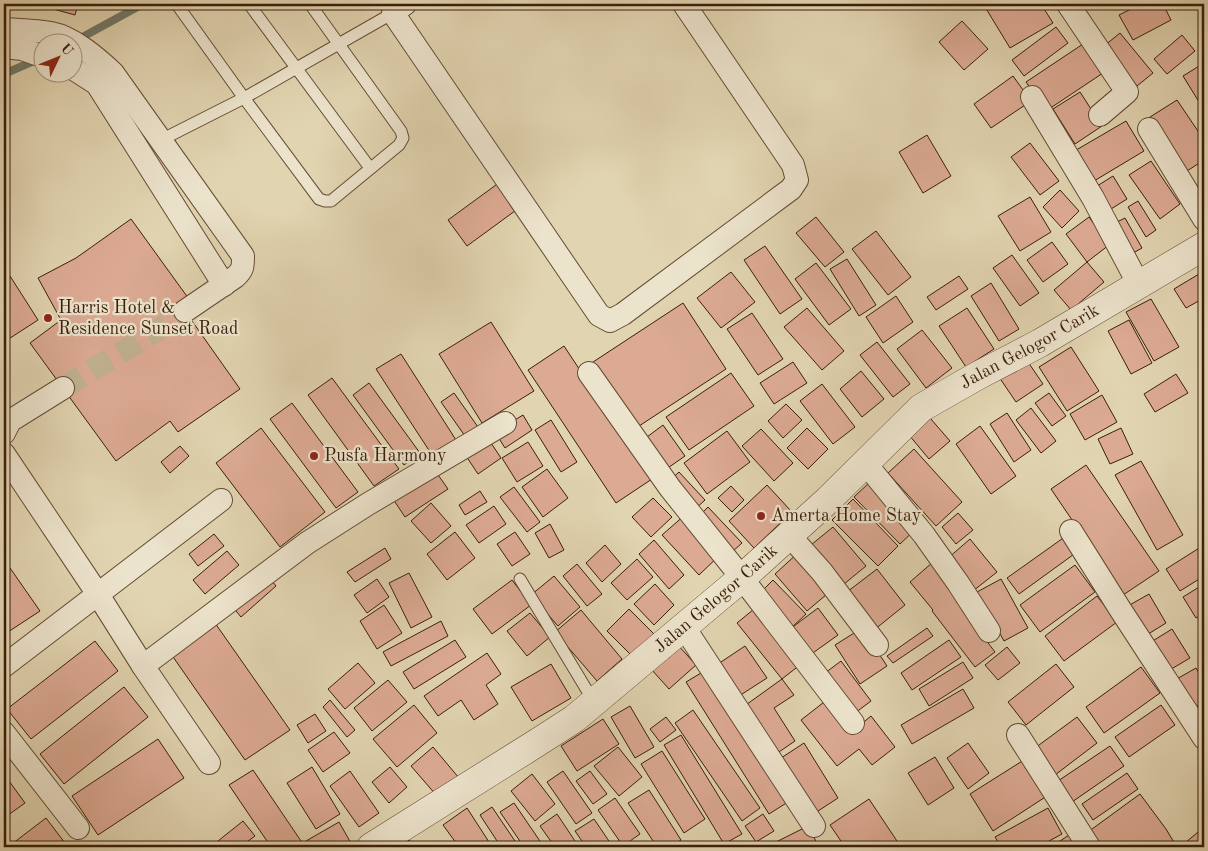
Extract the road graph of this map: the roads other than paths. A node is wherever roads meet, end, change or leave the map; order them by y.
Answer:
1 (178, 4) edge
2 (249, 4) edge
3 (310, 4) edge
4 (684, 4) edge
5 (1068, 4) edge
6 (399, 8) edge
7 (4, 29) edge
8 (338, 43) junction
9 (4, 47) edge
10 (32, 52) edge
11 (297, 68) junction
12 (82, 74) edge
13 (244, 98) junction
14 (1032, 98) dead end
15 (1100, 115) dead end
16 (1149, 129) dead end
17 (161, 140) junction
18 (370, 168) junction
19 (1204, 219) edge
20 (1204, 246) edge
21 (224, 285) junction
22 (1139, 285) junction
23 (185, 311) tunnel mouth
24 (589, 373) dead end
25 (63, 388) tunnel mouth
26 (504, 423) dead end
27 (4, 433) edge
28 (4, 454) edge
29 (866, 464) junction
30 (221, 500) dead end
31 (1071, 531) dead end
32 (789, 536) junction
33 (742, 578) junction
34 (520, 580) dead end
35 (97, 593) junction
36 (684, 627) junction
37 (989, 631) dead end
38 (877, 645) dead end
39 (4, 666) edge
40 (143, 666) junction
41 (594, 702) junction
42 (853, 723) dead end
43 (4, 734) edge
44 (1018, 735) dead end
45 (1204, 738) edge
46 (209, 763) dead end
47 (814, 826) dead end
48 (78, 828) dead end
49 (371, 847) edge
50 (1089, 847) edge

1 - 13 lane
2 - 11 lane
3 - 8 lane
4 - 6 street
5 - 15 street
6 - 8 lane
7 - 17 street
8 - 11 lane
8 - 18 lane
9 - 10 street
11 - 13 lane
11 - 18 lane
12 - 21 street
13 - 17 lane
13 - 18 lane
14 - 22 street
16 - 19 street
17 - 21 street
20 - 22 street, Jalan Gelogor Carik
21 - 23 street
22 - 29 street, Jalan Gelogor Carik
24 - 33 street
25 - 27 street
26 - 40 street
28 - 35 street
29 - 32 street, Jalan Gelogor Carik
29 - 37 street
30 - 35 street
31 - 45 street
32 - 33 street, Jalan Gelogor Carik
32 - 38 street
33 - 36 street, Jalan Gelogor Carik
33 - 42 street
34 - 41 lane
35 - 39 street
35 - 40 street
36 - 41 street, Jalan Gelogor Carik
36 - 47 street
40 - 46 street
41 - 49 street, Jalan Gelogor Carik
43 - 48 street
44 - 50 street

